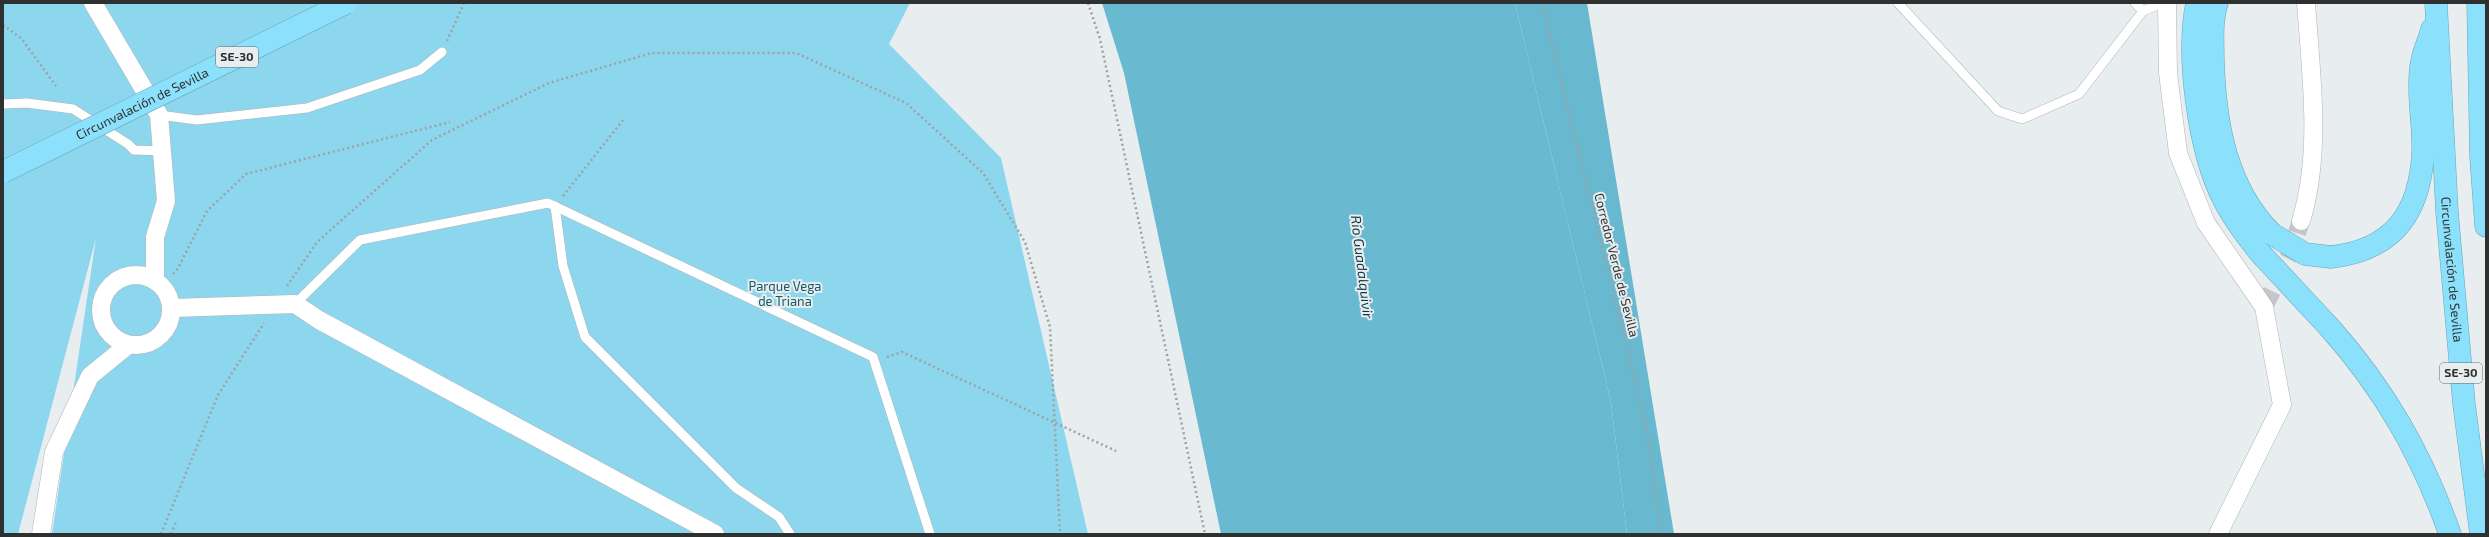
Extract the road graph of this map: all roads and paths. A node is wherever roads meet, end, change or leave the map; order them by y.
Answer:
1 (93, 3) edge
2 (346, 3) edge
3 (464, 3) edge
4 (1088, 3) edge
5 (1542, 3) edge
6 (1898, 3) edge
7 (2135, 3) edge
8 (2162, 3) edge
9 (2167, 3) edge
10 (2197, 3) edge
11 (2217, 3) edge
12 (2306, 3) edge
13 (2478, 3) edge
14 (2441, 7) edge
15 (2143, 11) junction
16 (3, 24) edge
17 (442, 52) joint
18 (56, 86) dead end
19 (3, 104) edge
20 (159, 115) junction
21 (623, 120) dead end
22 (450, 122) dead end
23 (162, 152) junction
24 (3, 172) edge
25 (556, 206) junction
26 (2301, 222) tunnel mouth
27 (2486, 226) edge
28 (159, 284) junction
29 (275, 304) junction
30 (295, 304) junction
31 (172, 308) junction
32 (128, 345) junction
33 (874, 361) junction
34 (1054, 422) junction
35 (1116, 451) dead end
36 (177, 520) dead end
37 (41, 534) edge
38 (161, 534) edge
39 (171, 534) edge
40 (715, 534) edge
41 (790, 534) edge
42 (930, 534) edge
43 (1060, 534) edge
44 (1205, 534) edge
45 (1662, 534) edge
46 (2218, 534) edge
47 (2450, 534) edge
48 (2480, 534) edge

1 - 20 street
2 - 24 highway, Circunvalación de Sevilla / SE-30, bridge
3 - 17 path
4 - 44 path
5 - 45 path, Corredor Verde de Sevilla
6 - 15 lane
7 - 15 lane
8 - 15 lane
9 - 46 street
10 - 47 highway, bridge
11 - 14 highway, bridge
12 - 26 street
13 - 27 highway
14 - 48 highway, Circunvalación de Sevilla / SE-30
16 - 18 path
17 - 20 lane
19 - 23 lane
20 - 23 street
21 - 25 path
22 - 28 path
23 - 28 street
25 - 30 lane
25 - 33 lane
25 - 41 lane
28 - 31 street
28 - 32 street
29 - 30 street
29 - 31 street
29 - 34 path
29 - 38 path
30 - 40 street
31 - 32 street
32 - 37 street
33 - 34 path
33 - 42 lane
34 - 35 path
34 - 43 path
36 - 39 path

